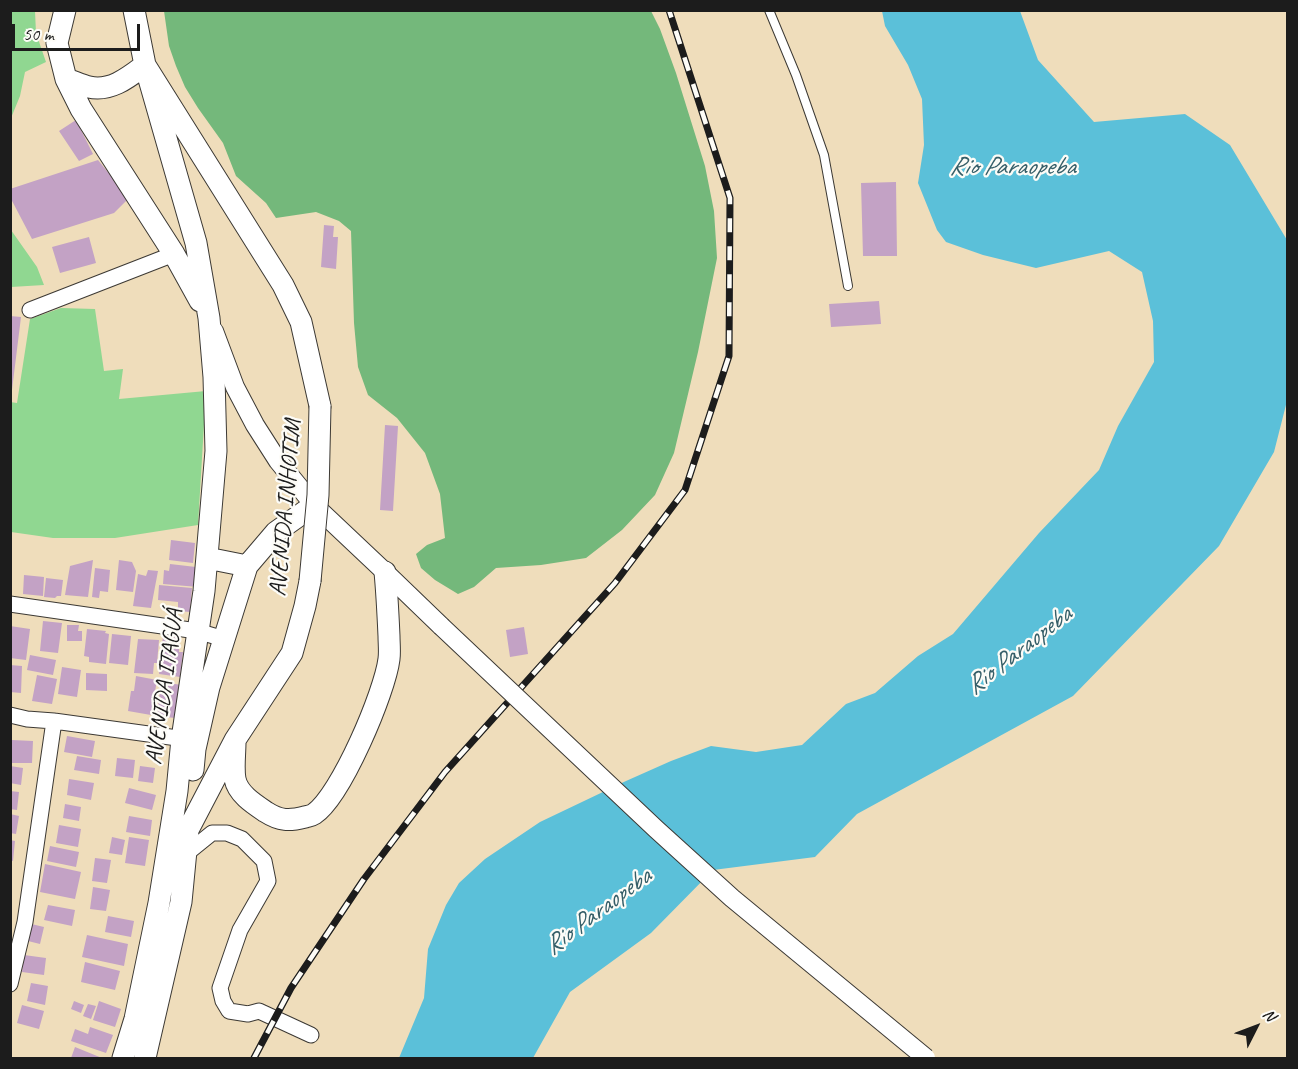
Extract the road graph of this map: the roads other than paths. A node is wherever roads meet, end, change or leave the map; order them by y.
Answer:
1 (65, 10) edge
2 (134, 10) edge
3 (769, 10) edge
4 (145, 65) junction
5 (66, 79) junction
6 (174, 254) junction
7 (848, 286) dead end
8 (30, 310) dead end
9 (209, 318) junction
10 (314, 505) junction
11 (207, 558) junction
12 (247, 566) junction
13 (385, 572) junction
14 (10, 604) edge
15 (197, 631) junction
16 (224, 639) junction
17 (10, 715) edge
18 (27, 719) junction
19 (54, 721) junction
20 (10, 724) edge
21 (189, 740) junction
22 (235, 740) junction
23 (188, 830) junction
24 (186, 854) junction
25 (10, 984) edge
26 (311, 1035) dead end
27 (123, 1059) edge
28 (145, 1059) edge
29 (926, 1059) edge

1 - 5 main road
2 - 4 main road, AVENIDA INHOTIM
3 - 7 lane
4 - 5 main road
4 - 9 main road, AVENIDA ITAGUÁ
4 - 22 main road, AVENIDA INHOTIM, bridge
5 - 6 main road
6 - 8 street
6 - 9 main road
9 - 10 street
9 - 11 main road, AVENIDA ITAGUÁ
10 - 12 main road
10 - 13 street
11 - 12 main road
11 - 15 main road, AVENIDA ITAGUÁ
12 - 16 main road
13 - 22 main road
13 - 29 street, bridge
14 - 15 street
15 - 16 street
15 - 21 main road, AVENIDA ITAGUÁ
16 - 21 main road
17 - 18 street
18 - 19 street
18 - 20 street
19 - 21 street
19 - 25 street
21 - 23 main road
21 - 27 main road, AVENIDA ITAGUÁ
22 - 23 main road, AVENIDA INHOTIM
23 - 24 main road, AVENIDA INHOTIM
24 - 26 street
24 - 28 main road, AVENIDA INHOTIM

